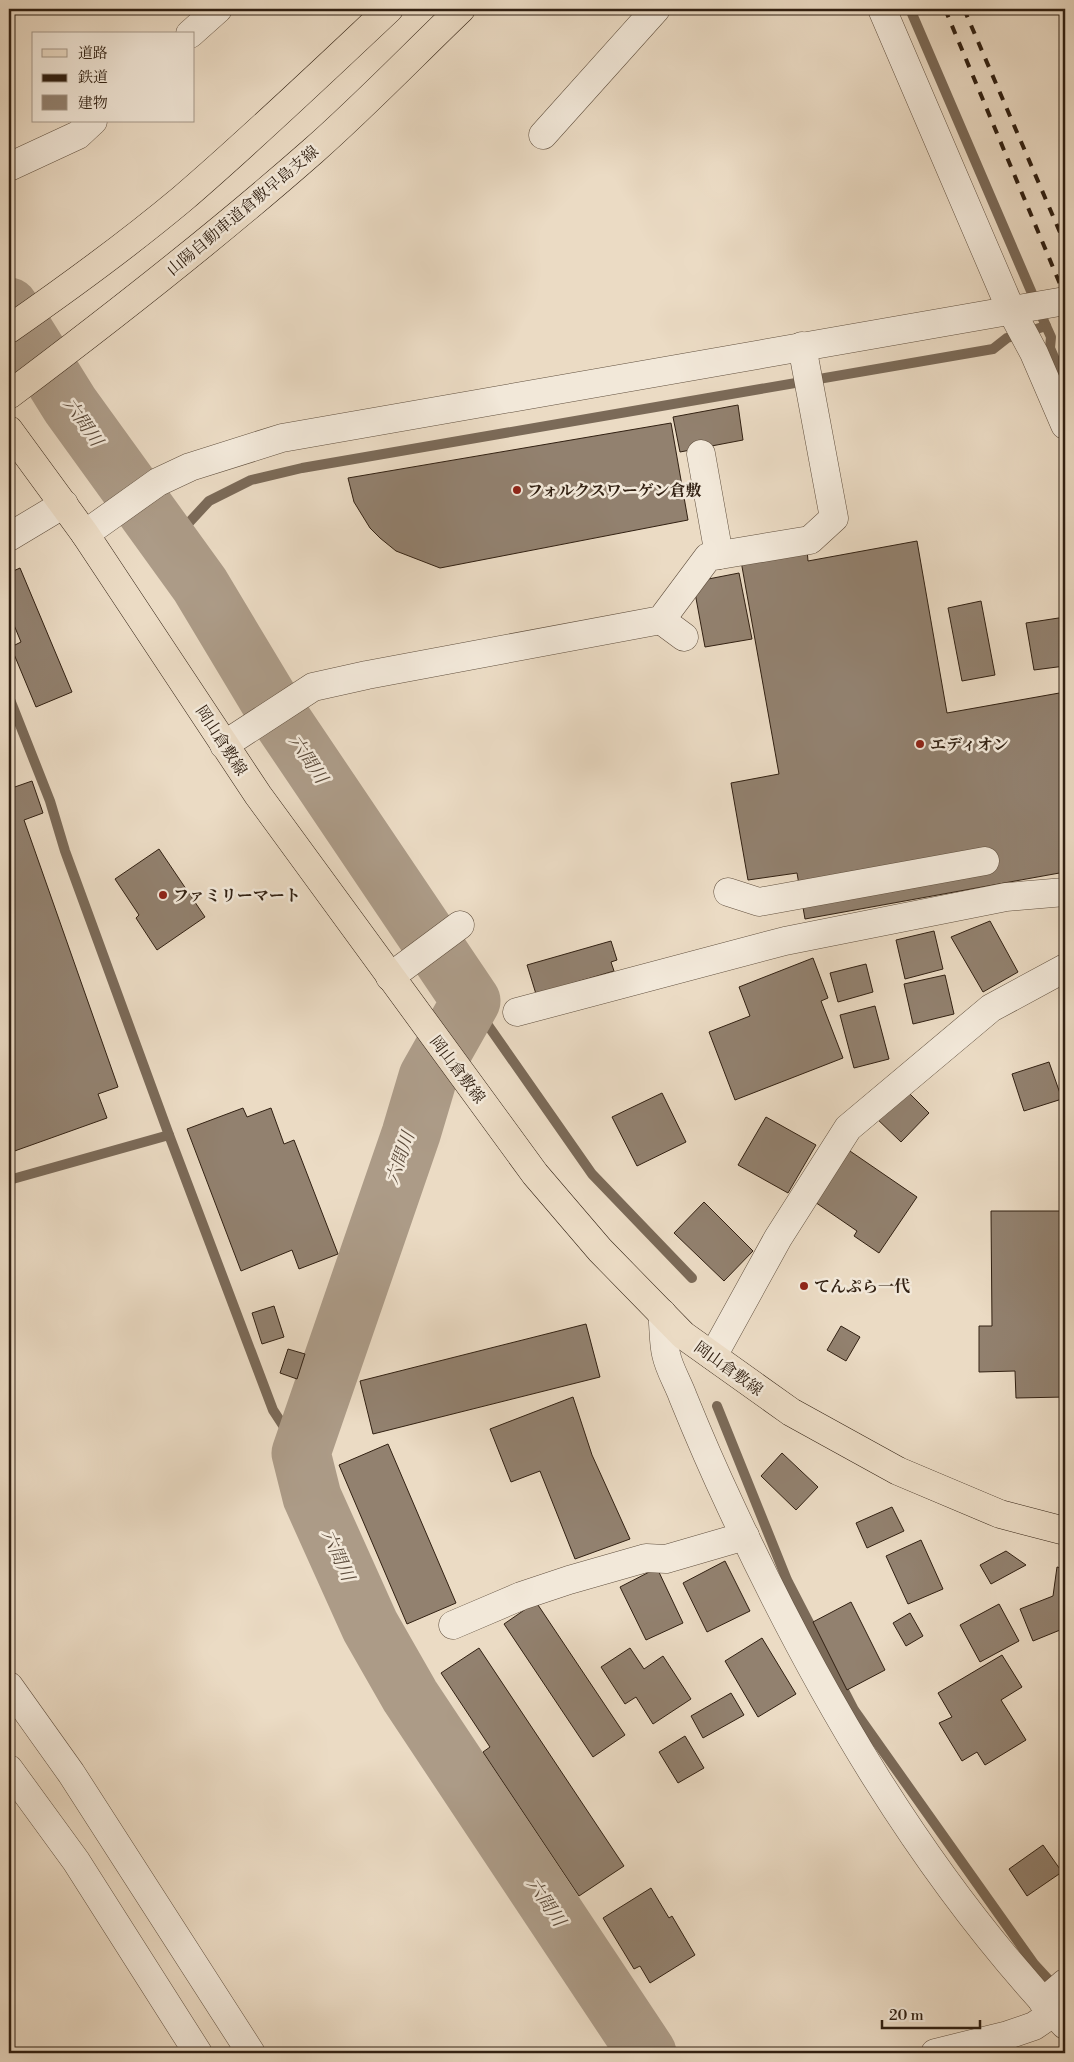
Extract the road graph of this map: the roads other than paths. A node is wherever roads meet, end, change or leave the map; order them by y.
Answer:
1 (218, 9) edge
2 (389, 9) edge
3 (460, 9) edge
4 (656, 9) edge
5 (882, 9) edge
6 (192, 32) edge
7 (92, 122) edge
8 (543, 135) dead end
9 (9, 168) edge
10 (1033, 315) edge
11 (9, 329) edge
12 (802, 346) junction
13 (9, 395) edge
14 (1065, 425) edge
15 (9, 430) edge
16 (700, 454) dead end
17 (64, 504) junction
18 (95, 527) junction
19 (9, 537) edge
20 (719, 555) junction
21 (661, 620) junction
22 (684, 638) dead end
23 (224, 744) junction
24 (985, 861) dead end
25 (728, 892) dead end
26 (1065, 892) edge
27 (460, 925) dead end
28 (1065, 968) edge
29 (400, 970) junction
30 (517, 1012) dead end
31 (662, 1313) junction
32 (713, 1356) junction
33 (1065, 1531) edge
34 (745, 1536) junction
35 (453, 1625) dead end
36 (9, 1686) edge
37 (9, 1769) edge
38 (1057, 2000) edge
39 (198, 2053) edge
40 (251, 2053) edge
41 (934, 2053) edge

1 - 6 street
2 - 11 main road
3 - 13 main road, 山陽自動車道倉敷早島支線
4 - 8 street
5 - 10 street
7 - 9 street
10 - 12 street
10 - 14 street
12 - 18 street
12 - 20 street
15 - 17 main road, 岡山倉敷線
16 - 20 street
17 - 18 main road, 岡山倉敷線
17 - 19 street
18 - 23 main road, 岡山倉敷線
20 - 21 street
21 - 22 street
21 - 23 street
23 - 29 main road, 岡山倉敷線
24 - 25 street
26 - 30 street
27 - 29 street
28 - 32 street
29 - 31 main road, 岡山倉敷線
31 - 32 main road, 岡山倉敷線
31 - 34 street
32 - 33 main road, 岡山倉敷線
34 - 35 street
34 - 38 street
36 - 40 street
37 - 39 street
38 - 41 street

